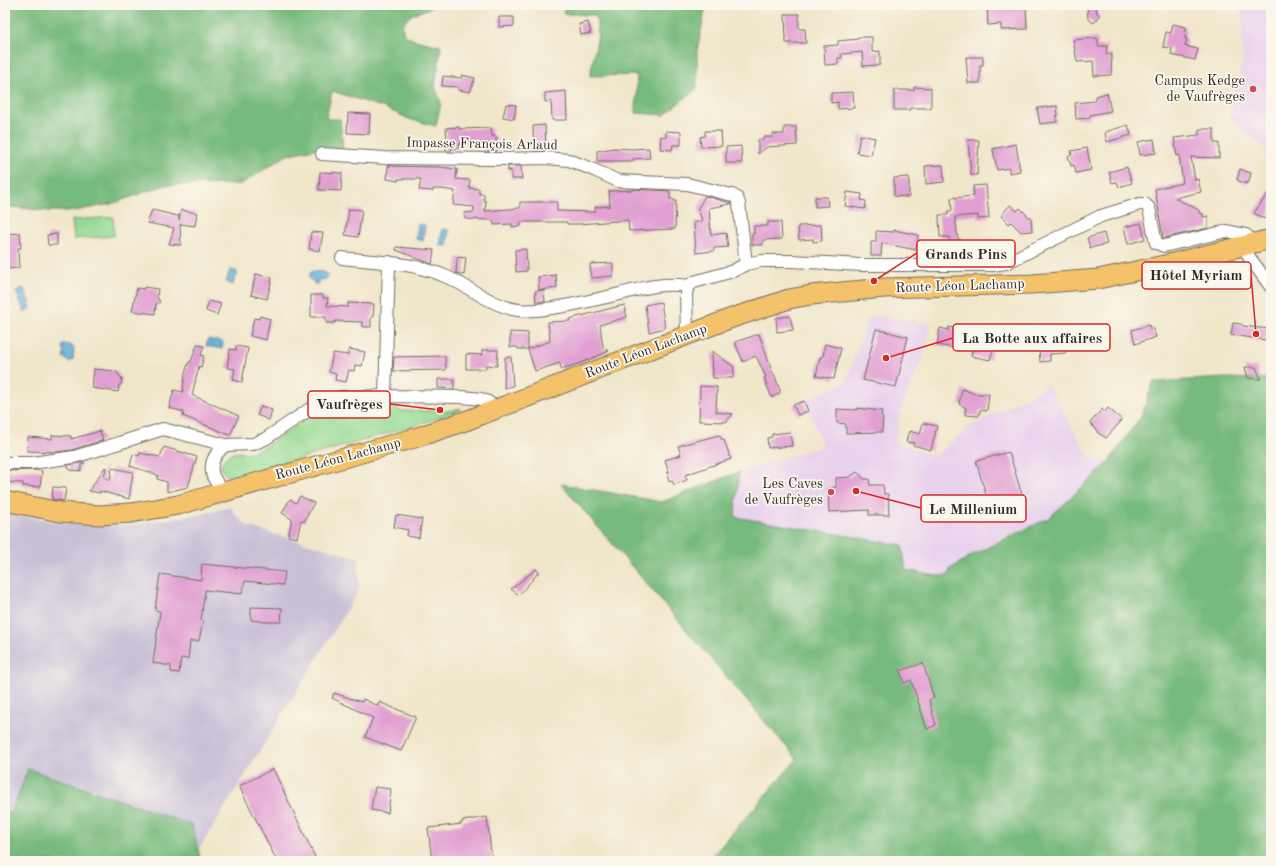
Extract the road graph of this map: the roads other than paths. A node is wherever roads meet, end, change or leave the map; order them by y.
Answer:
1 (322, 154) dead end
2 (1256, 242) edge
3 (342, 258) dead end
4 (389, 262) junction
5 (746, 264) junction
6 (688, 286) junction
7 (1271, 287) edge
8 (687, 335) junction
9 (385, 396) junction
10 (496, 409) junction
11 (226, 445) junction
12 (5, 463) edge
13 (225, 491) junction
14 (5, 501) edge

1 - 5 street, Impasse François Arlaud
2 - 5 street
2 - 7 street
2 - 8 main road, Route Léon Lachamp
3 - 4 street
4 - 6 street
4 - 9 street
5 - 6 street
6 - 8 street
8 - 10 main road, Route Léon Lachamp
9 - 10 street
9 - 11 street
10 - 13 main road, Route Léon Lachamp
11 - 12 street
11 - 13 street
13 - 14 main road, Route Léon Lachamp

